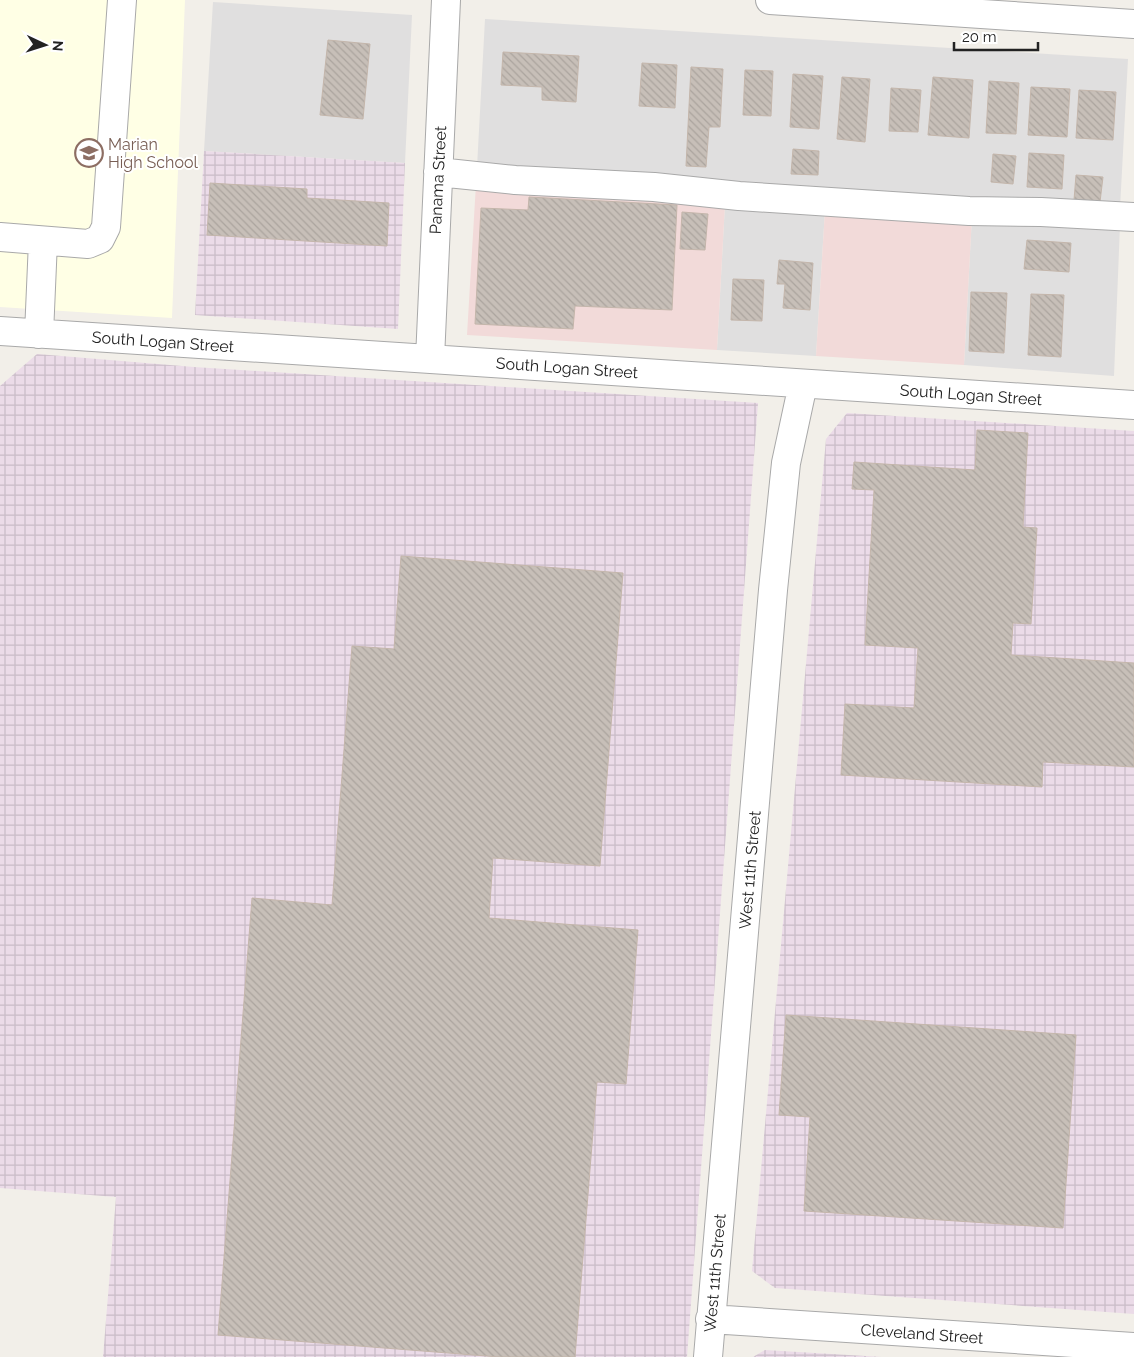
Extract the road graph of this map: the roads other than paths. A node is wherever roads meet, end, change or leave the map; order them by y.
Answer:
1 (122, 0) edge
2 (446, 0) edge
3 (770, 0) edge
4 (1134, 24) edge
5 (438, 172) junction
6 (1134, 218) edge
7 (0, 237) edge
8 (42, 241) junction
9 (0, 331) edge
10 (39, 334) junction
11 (430, 359) junction
12 (804, 384) junction
13 (1134, 405) edge
14 (710, 1319) junction
15 (1134, 1347) edge
16 (708, 1357) edge

1 - 8 street
2 - 5 street, Panama Street
3 - 4 street
5 - 6 street
5 - 11 street, Panama Street
7 - 8 street
8 - 10 street
9 - 10 street, South Logan Street
10 - 11 street, South Logan Street
11 - 12 street, South Logan Street
12 - 13 street, South Logan Street
12 - 14 street, West 11th Street
14 - 15 street, Cleveland Street
14 - 16 street, West 11th Street

